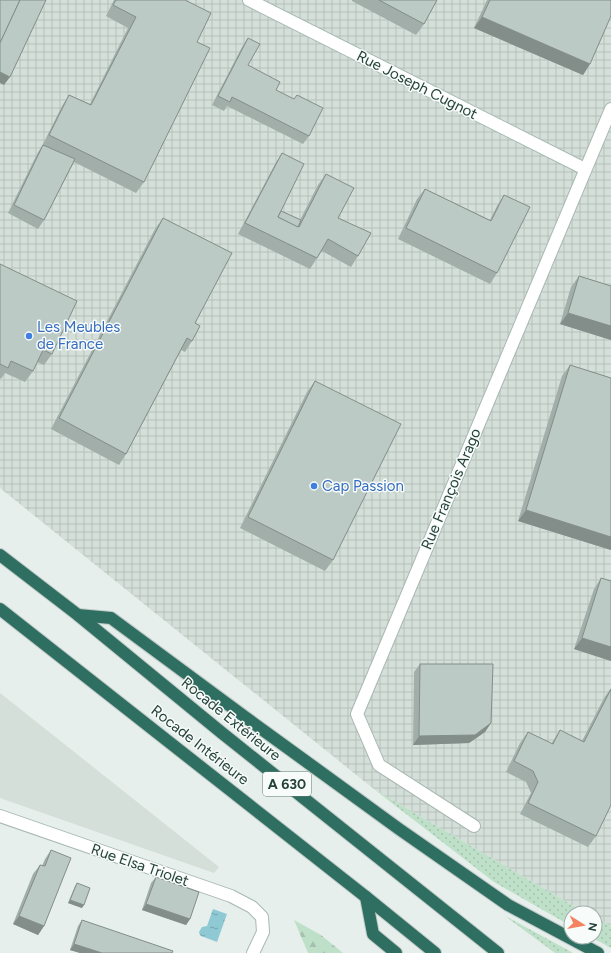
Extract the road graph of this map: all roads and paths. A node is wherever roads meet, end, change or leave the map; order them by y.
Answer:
1 (249, 0) edge
2 (611, 109) edge
3 (585, 169) junction
4 (0, 555) edge
5 (0, 609) edge
6 (78, 616) junction
7 (0, 816) edge
8 (474, 826) dead end
9 (366, 897) junction
10 (253, 953) edge
11 (396, 953) edge
12 (435, 953) edge
13 (498, 953) edge
14 (598, 953) edge

1 - 3 street, Rue Joseph Cugnot
2 - 3 street, Rue François Arago
3 - 8 street, Rue François Arago
4 - 6 highway, Rocade Extérieure / A 630
5 - 9 highway, Rocade Intérieure / A 630
6 - 13 highway, Rocade Extérieure / A 630
6 - 14 highway
7 - 10 street, Rue Elsa Triolet
9 - 11 highway
9 - 12 highway, Rocade Intérieure / A 630

